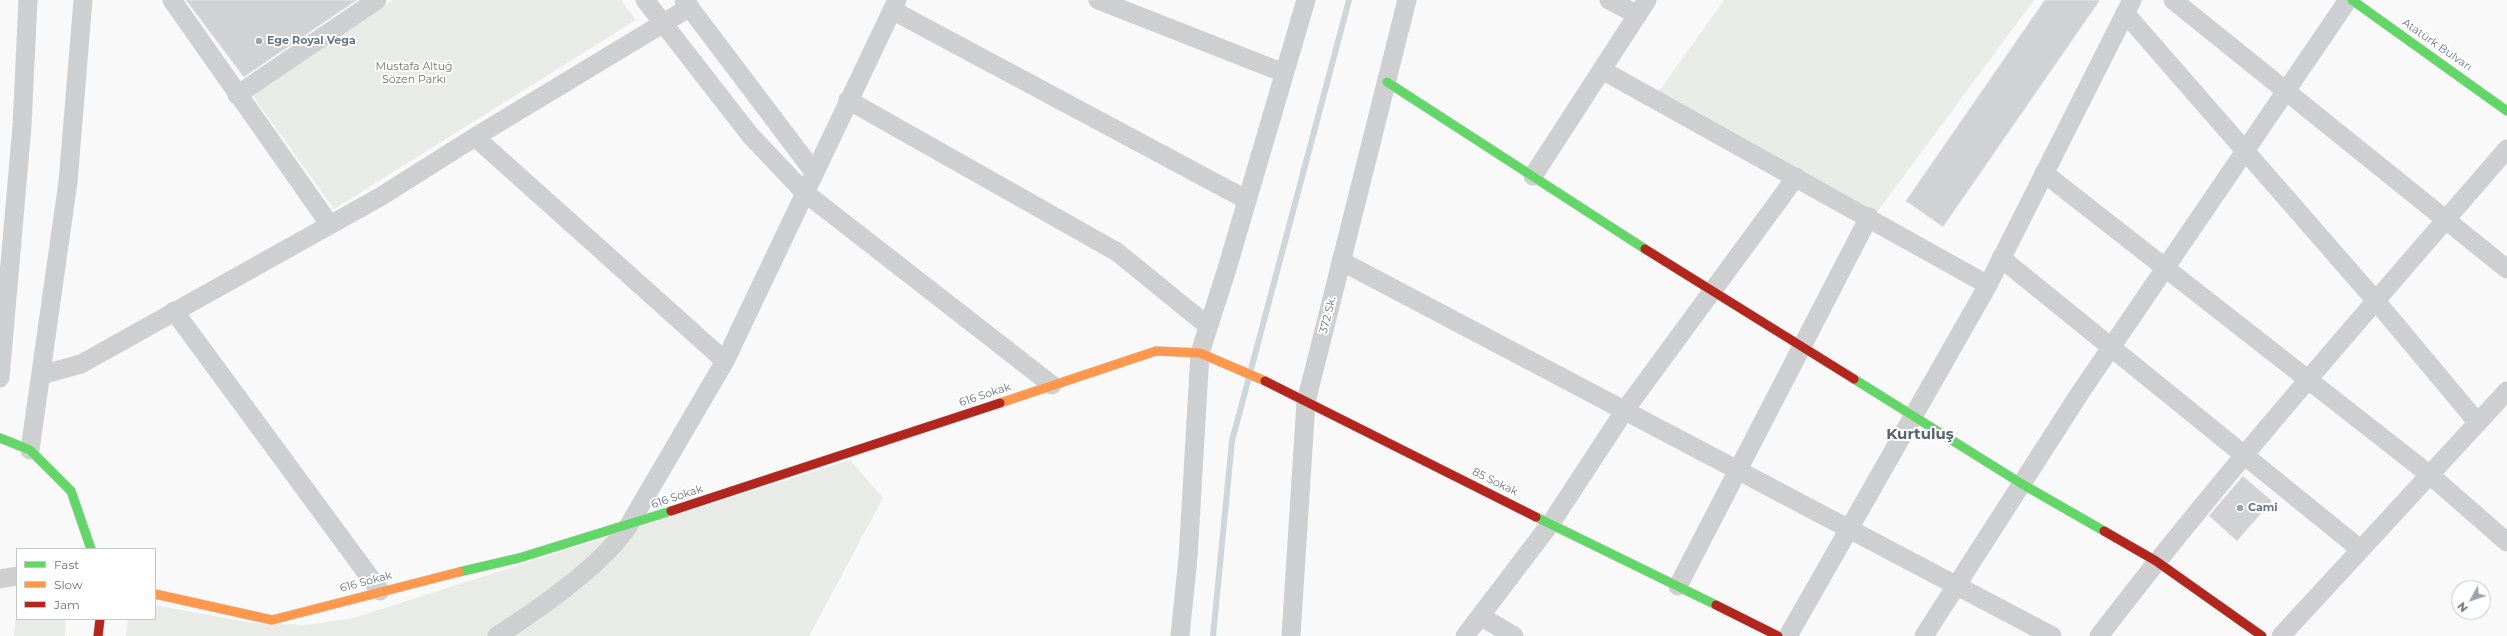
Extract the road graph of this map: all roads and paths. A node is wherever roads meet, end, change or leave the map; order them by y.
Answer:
1 (28, 0) edge
2 (84, 0) edge
3 (172, 0) edge
4 (377, 0) edge
5 (645, 0) edge
6 (1098, 0) edge
7 (1306, 0) edge
8 (1407, 0) edge
9 (1609, 0) edge
10 (2173, 0) edge
11 (2348, 0) edge
12 (2352, 0) edge
13 (2365, 0) edge
14 (687, 4) edge
15 (895, 5) edge
16 (2128, 6) edge
17 (1642, 7) edge
18 (664, 24) junction
19 (1602, 70) junction
20 (1284, 73) junction
21 (1387, 82) junction
22 (2285, 92) junction
23 (237, 95) junction
24 (848, 100) junction
25 (2507, 103) edge
26 (2507, 111) edge
27 (475, 137) junction
28 (2507, 148) edge
29 (2245, 151) junction
30 (814, 172) junction
31 (2044, 173) junction
32 (1533, 176) junction
33 (1796, 177) junction
34 (804, 192) junction
35 (1247, 200) junction
36 (7, 214) edge
37 (1869, 218) junction
38 (2445, 220) junction
39 (330, 225) junction
40 (2001, 258) junction
41 (1342, 261) junction
42 (2166, 267) junction
43 (2507, 269) edge
44 (1988, 285) junction
45 (1713, 290) junction
46 (2376, 300) junction
47 (174, 311) junction
48 (1208, 326) junction
49 (1802, 346) junction
50 (2112, 347) junction
51 (1200, 353) junction
52 (725, 361) junction
53 (41, 376) junction
54 (0, 378) edge
55 (2309, 378) junction
56 (1052, 385) junction
57 (2507, 391) edge
58 (1306, 402) junction
59 (1625, 410) junction
60 (1913, 415) junction
61 (2478, 423) junction
62 (0, 438) edge
63 (30, 450) junction
64 (2245, 455) junction
65 (1738, 470) junction
66 (2430, 475) junction
67 (2022, 484) junction
68 (1551, 523) junction
69 (629, 525) junction
70 (1850, 528) junction
71 (2507, 542) edge
72 (91, 548) edge
73 (2360, 549) junction
74 (2156, 561) junction
75 (16, 576) edge
76 (0, 579) edge
77 (1678, 586) junction
78 (1956, 587) junction
79 (380, 591) junction
80 (156, 594) edge
81 (1480, 616) junction
82 (100, 620) edge
83 (98, 636) edge
84 (498, 636) edge
85 (1180, 636) edge
86 (1291, 636) edge
87 (1465, 636) edge
88 (1514, 636) edge
89 (1778, 636) edge
90 (1788, 636) edge
91 (1924, 636) edge
92 (2052, 636) edge
93 (2099, 636) edge
94 (2262, 636) edge
95 (2281, 636) edge

1 - 36 street
2 - 53 street
3 - 23 street
4 - 23 street
5 - 18 street
6 - 20 street
7 - 20 street
8 - 21 street, 372 Sk.
9 - 17 street
10 - 22 street
11 - 22 street
12 - 26 street, Atatürk Bulvarı
13 - 25 street, Atatürk Bulvarı
14 - 18 street
14 - 30 street
15 - 24 street
15 - 35 street
16 - 29 street
16 - 31 street
17 - 19 street
18 - 27 street
18 - 34 street
19 - 32 street
19 - 33 street
20 - 35 street
21 - 32 street
21 - 41 street, 372 Sk.
22 - 29 street
22 - 38 street
23 - 39 street
24 - 30 street
24 - 48 street
27 - 39 street
27 - 52 street
28 - 38 street
29 - 42 street
29 - 46 street
30 - 34 street
31 - 40 street
31 - 42 street
32 - 45 street
33 - 37 street
33 - 45 street
34 - 52 street
34 - 56 street
35 - 48 street
36 - 54 street
37 - 44 street
37 - 49 street
38 - 43 street
38 - 46 street
39 - 47 street
40 - 44 street
40 - 50 street
41 - 58 street, 372 Sk.
41 - 59 street
42 - 50 street
42 - 55 street
44 - 60 street
45 - 49 street
45 - 59 street
46 - 55 street
46 - 61 street
47 - 53 street
47 - 79 street
48 - 51 street
49 - 60 street
49 - 65 street
50 - 64 street
50 - 67 street
51 - 56 street, 616 Sokak
51 - 58 street, 85 Sokak
51 - 85 street
52 - 69 street
53 - 63 street
55 - 64 street
55 - 66 street
56 - 69 street, 616 Sokak
57 - 61 street
58 - 68 street, 85 Sokak
58 - 86 street, 372 Sk.
59 - 65 street
59 - 68 street
60 - 67 street
60 - 70 street
61 - 66 street
62 - 63 street
63 - 72 street
64 - 73 street
64 - 74 street
65 - 70 street
65 - 77 street
66 - 71 street
66 - 73 street
67 - 74 street
67 - 78 street
68 - 77 street, 85 Sokak
68 - 81 street
69 - 79 street, 616 Sokak
69 - 84 street
70 - 78 street
70 - 90 street
73 - 95 street
74 - 93 street
74 - 94 street
75 - 76 street
77 - 89 street, 85 Sokak
78 - 91 street
78 - 92 street
79 - 80 street, 616 Sokak
81 - 87 street
81 - 88 street
82 - 83 street

